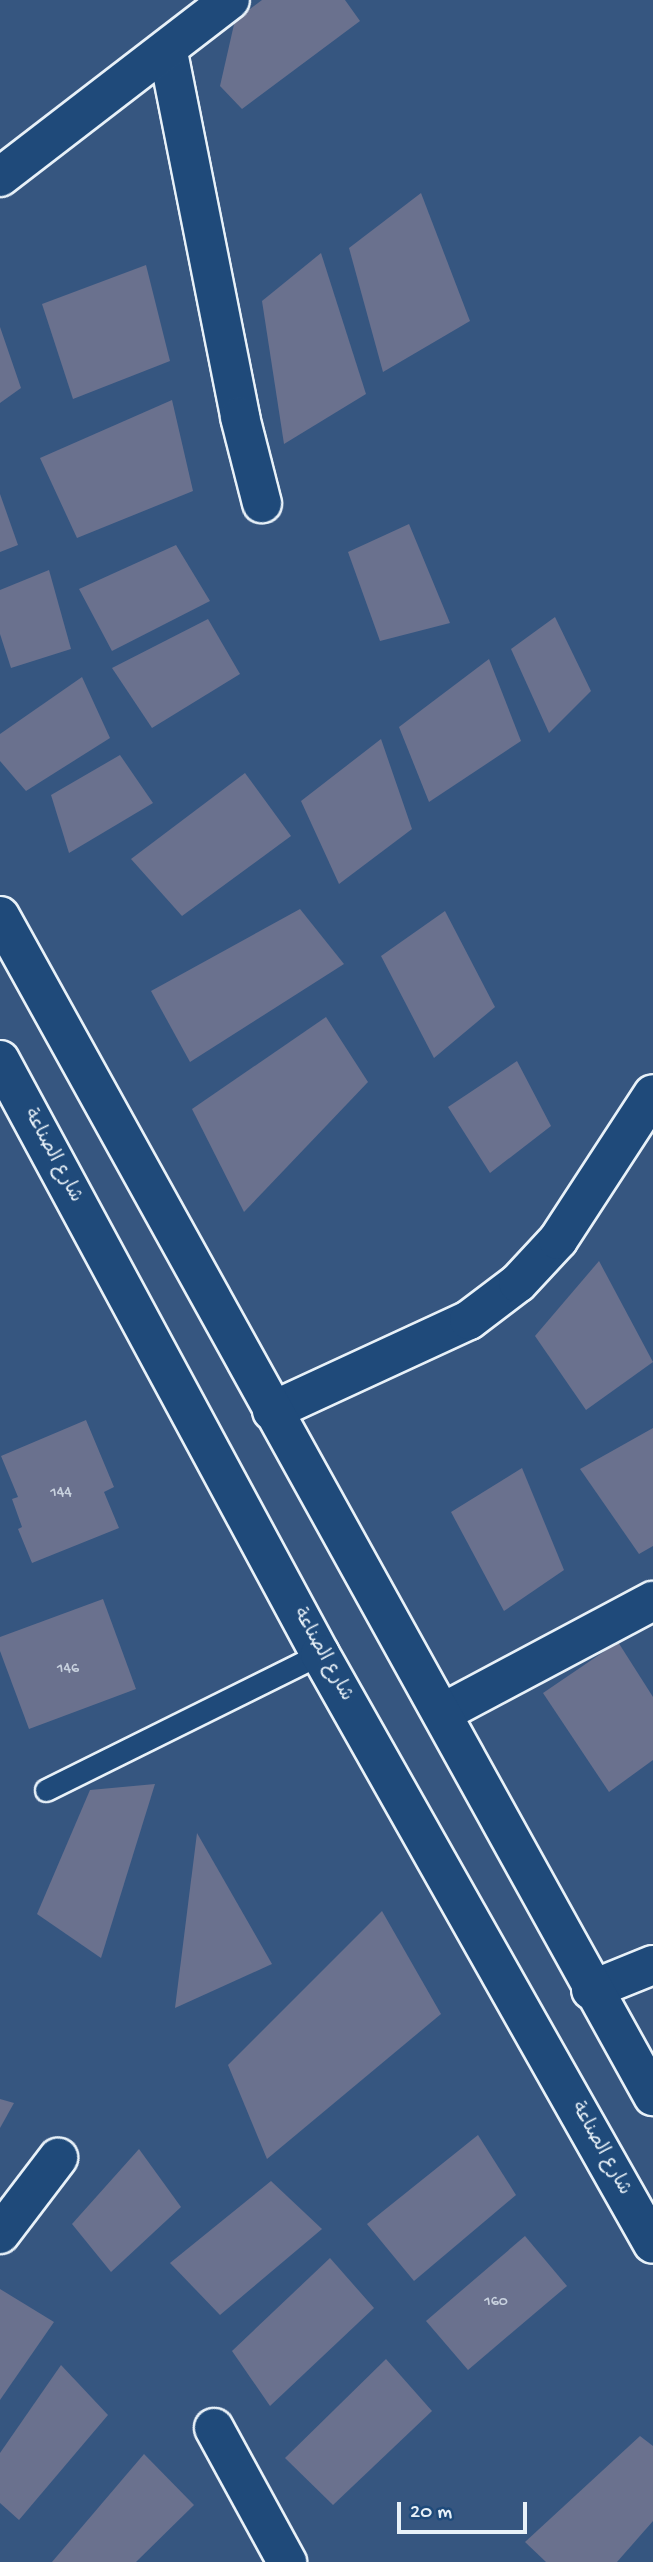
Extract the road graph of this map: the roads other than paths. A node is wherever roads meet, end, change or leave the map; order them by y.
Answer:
1 (230, 0) edge
2 (168, 52) junction
3 (0, 177) edge
4 (262, 503) dead end
5 (0, 916) edge
6 (0, 1060) edge
7 (653, 1094) edge
8 (272, 1411) junction
9 (653, 1601) edge
10 (320, 1654) junction
11 (442, 1713) junction
12 (46, 1790) dead end
13 (653, 1965) edge
14 (591, 1990) junction
15 (653, 2096) edge
16 (58, 2158) dead end
17 (0, 2234) edge
18 (653, 2244) edge
19 (214, 2428) dead end
20 (286, 2562) edge

1 - 2 main road
2 - 3 main road
2 - 4 main road
5 - 8 main road
6 - 10 main road, شارع الصناعة
7 - 8 main road
8 - 11 main road
9 - 11 main road
10 - 12 lane
10 - 18 main road, شارع الصناعة
11 - 14 main road
13 - 14 main road
14 - 15 main road
16 - 17 main road
19 - 20 main road

